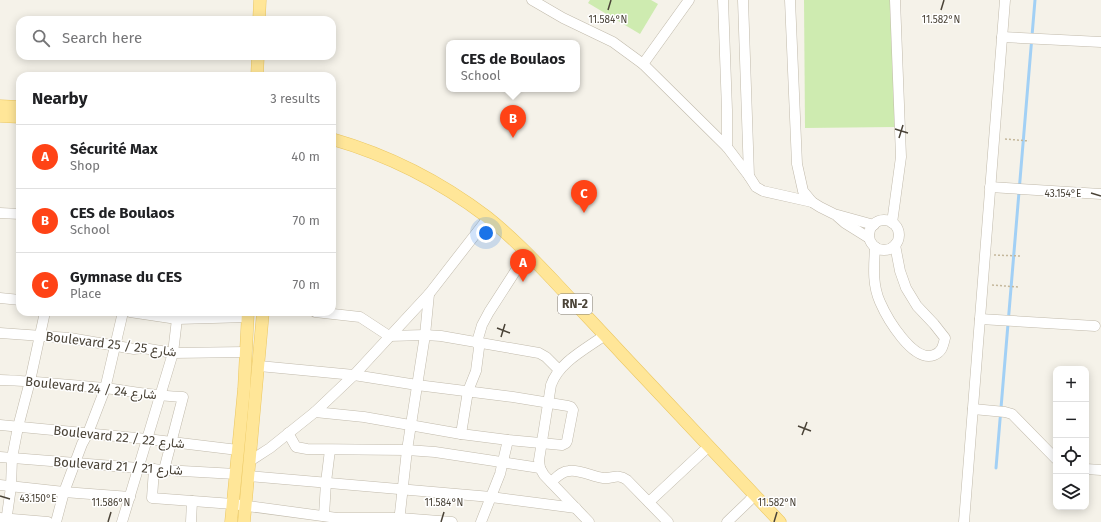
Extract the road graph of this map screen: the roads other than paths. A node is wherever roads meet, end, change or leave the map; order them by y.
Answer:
1 (260, 0) edge
2 (532, 0) edge
3 (689, 0) edge
4 (723, 0) edge
5 (743, 0) edge
6 (790, 0) edge
7 (896, 0) edge
8 (1005, 0) edge
9 (259, 16) edge
10 (1002, 37) junction
11 (1100, 42) edge
12 (258, 60) edge
13 (643, 64) junction
14 (257, 72) edge
15 (0, 106) edge
16 (16, 107) edge
17 (0, 116) edge
18 (16, 117) edge
19 (336, 140) edge
20 (727, 147) junction
21 (336, 149) edge
22 (749, 176) junction
23 (990, 187) junction
24 (1101, 194) edge
25 (812, 202) junction
26 (0, 213) edge
27 (16, 214) edge
28 (834, 214) junction
29 (485, 221) junction
30 (892, 223) junction
31 (874, 225) junction
32 (869, 238) junction
33 (895, 245) junction
34 (875, 247) junction
35 (525, 256) junction
36 (429, 294) junction
37 (0, 298) edge
38 (16, 300) edge
39 (336, 315) edge
40 (44, 316) edge
41 (122, 316) edge
42 (157, 316) edge
43 (220, 316) edge
44 (248, 316) edge
45 (263, 316) edge
46 (177, 319) junction
47 (980, 319) junction
48 (1095, 326) dead end
49 (0, 334) edge
50 (40, 335) junction
51 (425, 335) junction
52 (389, 336) junction
53 (602, 337) junction
54 (477, 342) junction
55 (115, 346) junction
56 (246, 352) junction
57 (173, 353) junction
58 (259, 366) junction
59 (559, 370) junction
60 (354, 375) junction
61 (0, 380) edge
62 (30, 381) junction
63 (417, 385) junction
64 (105, 389) junction
65 (468, 392) junction
66 (160, 396) junction
67 (548, 404) junction
68 (973, 409) junction
69 (315, 412) junction
70 (0, 425) edge
71 (411, 425) junction
72 (18, 427) junction
73 (88, 433) junction
74 (288, 433) junction
75 (461, 434) junction
76 (147, 439) junction
77 (508, 440) junction
78 (172, 442) junction
79 (541, 443) junction
80 (706, 449) junction
81 (238, 450) junction
82 (330, 450) junction
83 (407, 450) junction
84 (1053, 455) edge
85 (0, 457) edge
86 (12, 458) junction
87 (250, 461) junction
88 (76, 463) junction
89 (504, 463) junction
90 (139, 468) junction
91 (540, 468) junction
92 (159, 469) junction
93 (1089, 469) edge
94 (1101, 470) edge
95 (236, 474) junction
96 (249, 476) junction
97 (326, 482) junction
98 (551, 482) junction
99 (0, 485) edge
100 (11, 486) junction
101 (402, 489) junction
102 (64, 492) junction
103 (130, 497) junction
104 (490, 497) junction
105 (751, 498) junction
106 (192, 501) junction
107 (649, 502) junction
108 (233, 504) junction
109 (246, 506) junction
110 (577, 510) junction
111 (289, 511) junction
112 (324, 516) junction
113 (4, 519) edge
114 (399, 520) edge
115 (48, 522) edge
116 (56, 522) edge
117 (122, 522) edge
118 (191, 522) edge
119 (230, 522) edge
120 (244, 522) edge
121 (288, 522) edge
122 (452, 522) edge
123 (480, 522) edge
124 (578, 522) edge
125 (589, 522) edge
126 (668, 522) edge
127 (727, 522) edge
128 (768, 522) edge
129 (780, 522) edge
130 (964, 522) edge

1 - 9 main road
2 - 13 street
3 - 13 street
4 - 20 street
5 - 22 street
6 - 25 street
7 - 30 street
8 - 10 street
10 - 11 street
10 - 23 street
12 - 14 main road
13 - 20 street
15 - 16 main road
17 - 18 main road
19 - 29 main road, RN-2
20 - 22 street
21 - 29 main road, RN-2
22 - 25 street
23 - 24 street
23 - 47 street
25 - 28 street
26 - 27 street
28 - 31 street
28 - 32 street
29 - 35 main road, RN-2
29 - 36 street
30 - 31 street
30 - 33 street
31 - 32 street
32 - 34 street
33 - 34 street
33 - 34 street
35 - 53 main road, RN-2
35 - 54 street
36 - 51 street
36 - 52 street
37 - 38 street
39 - 52 street
40 - 50 street
41 - 55 street
42 - 46 street
43 - 46 street
44 - 56 main road
45 - 58 main road
46 - 57 street
47 - 48 street
47 - 68 street
49 - 50 street, Boulevard 25 / شارع 25
50 - 55 street, Boulevard 25 / شارع 25
50 - 62 street
51 - 52 street
51 - 54 street
51 - 63 street
52 - 60 street
53 - 59 street
53 - 80 main road, RN-2
54 - 59 street
54 - 65 street
55 - 57 street, Boulevard 25 / شارع 25
55 - 64 street
56 - 57 street, Boulevard 25 / شارع 25
56 - 81 main road
57 - 66 street
58 - 60 street
58 - 87 main road
59 - 67 street
60 - 63 street
60 - 69 street
61 - 62 street, Boulevard 24 / شارع 24
62 - 64 street, Boulevard 24 / شارع 24
62 - 72 street
63 - 65 street
63 - 71 street
64 - 66 street, Boulevard 24 / شارع 24
64 - 73 street
65 - 67 street
65 - 75 street
66 - 76 street
66 - 78 street, Boulevard 24 / شارع 24
67 - 79 street
67 - 79 street
68 - 84 street
68 - 130 street
69 - 71 street
69 - 74 street
70 - 72 street, Boulevard 22 / شارع 22
71 - 75 street
71 - 83 street
72 - 73 street, Boulevard 22 / شارع 22
72 - 86 street
73 - 76 street, Boulevard 22 / شارع 22
73 - 88 street
74 - 82 street
74 - 87 street
75 - 77 street
76 - 78 street, Boulevard 22 / شارع 22
76 - 90 street
77 - 79 street
77 - 89 street
78 - 81 street, Boulevard 22 / شارع 22
78 - 92 street
79 - 91 street
80 - 105 main road, RN-2
80 - 107 street
81 - 95 main road
82 - 83 street
82 - 97 street
83 - 89 street
83 - 101 street
85 - 86 street, Boulevard 21 / شارع 21
86 - 88 street, Boulevard 21 / شارع 21
86 - 100 street
87 - 96 main road
88 - 90 street, Boulevard 21 / شارع 21
88 - 102 street
89 - 91 street
89 - 104 street
90 - 92 street, Boulevard 21 / شارع 21
90 - 103 street
91 - 98 street
92 - 95 street, Boulevard 21 / شارع 21
92 - 106 street
93 - 94 street
95 - 108 main road
96 - 97 street
96 - 109 main road
97 - 101 street
97 - 112 street
98 - 107 street
98 - 110 street
99 - 100 street
100 - 102 street
100 - 113 street
101 - 104 street
101 - 114 street
102 - 103 street
102 - 116 street
103 - 117 street
104 - 110 street
104 - 123 street
105 - 127 street
105 - 128 main road, RN-2
105 - 129 main road, RN-2
106 - 108 street
106 - 118 street
107 - 126 street
108 - 109 street
108 - 119 main road
109 - 111 street
109 - 120 main road
110 - 124 street
110 - 125 street
111 - 112 street
111 - 121 street
112 - 114 street
113 - 115 street
114 - 122 street

